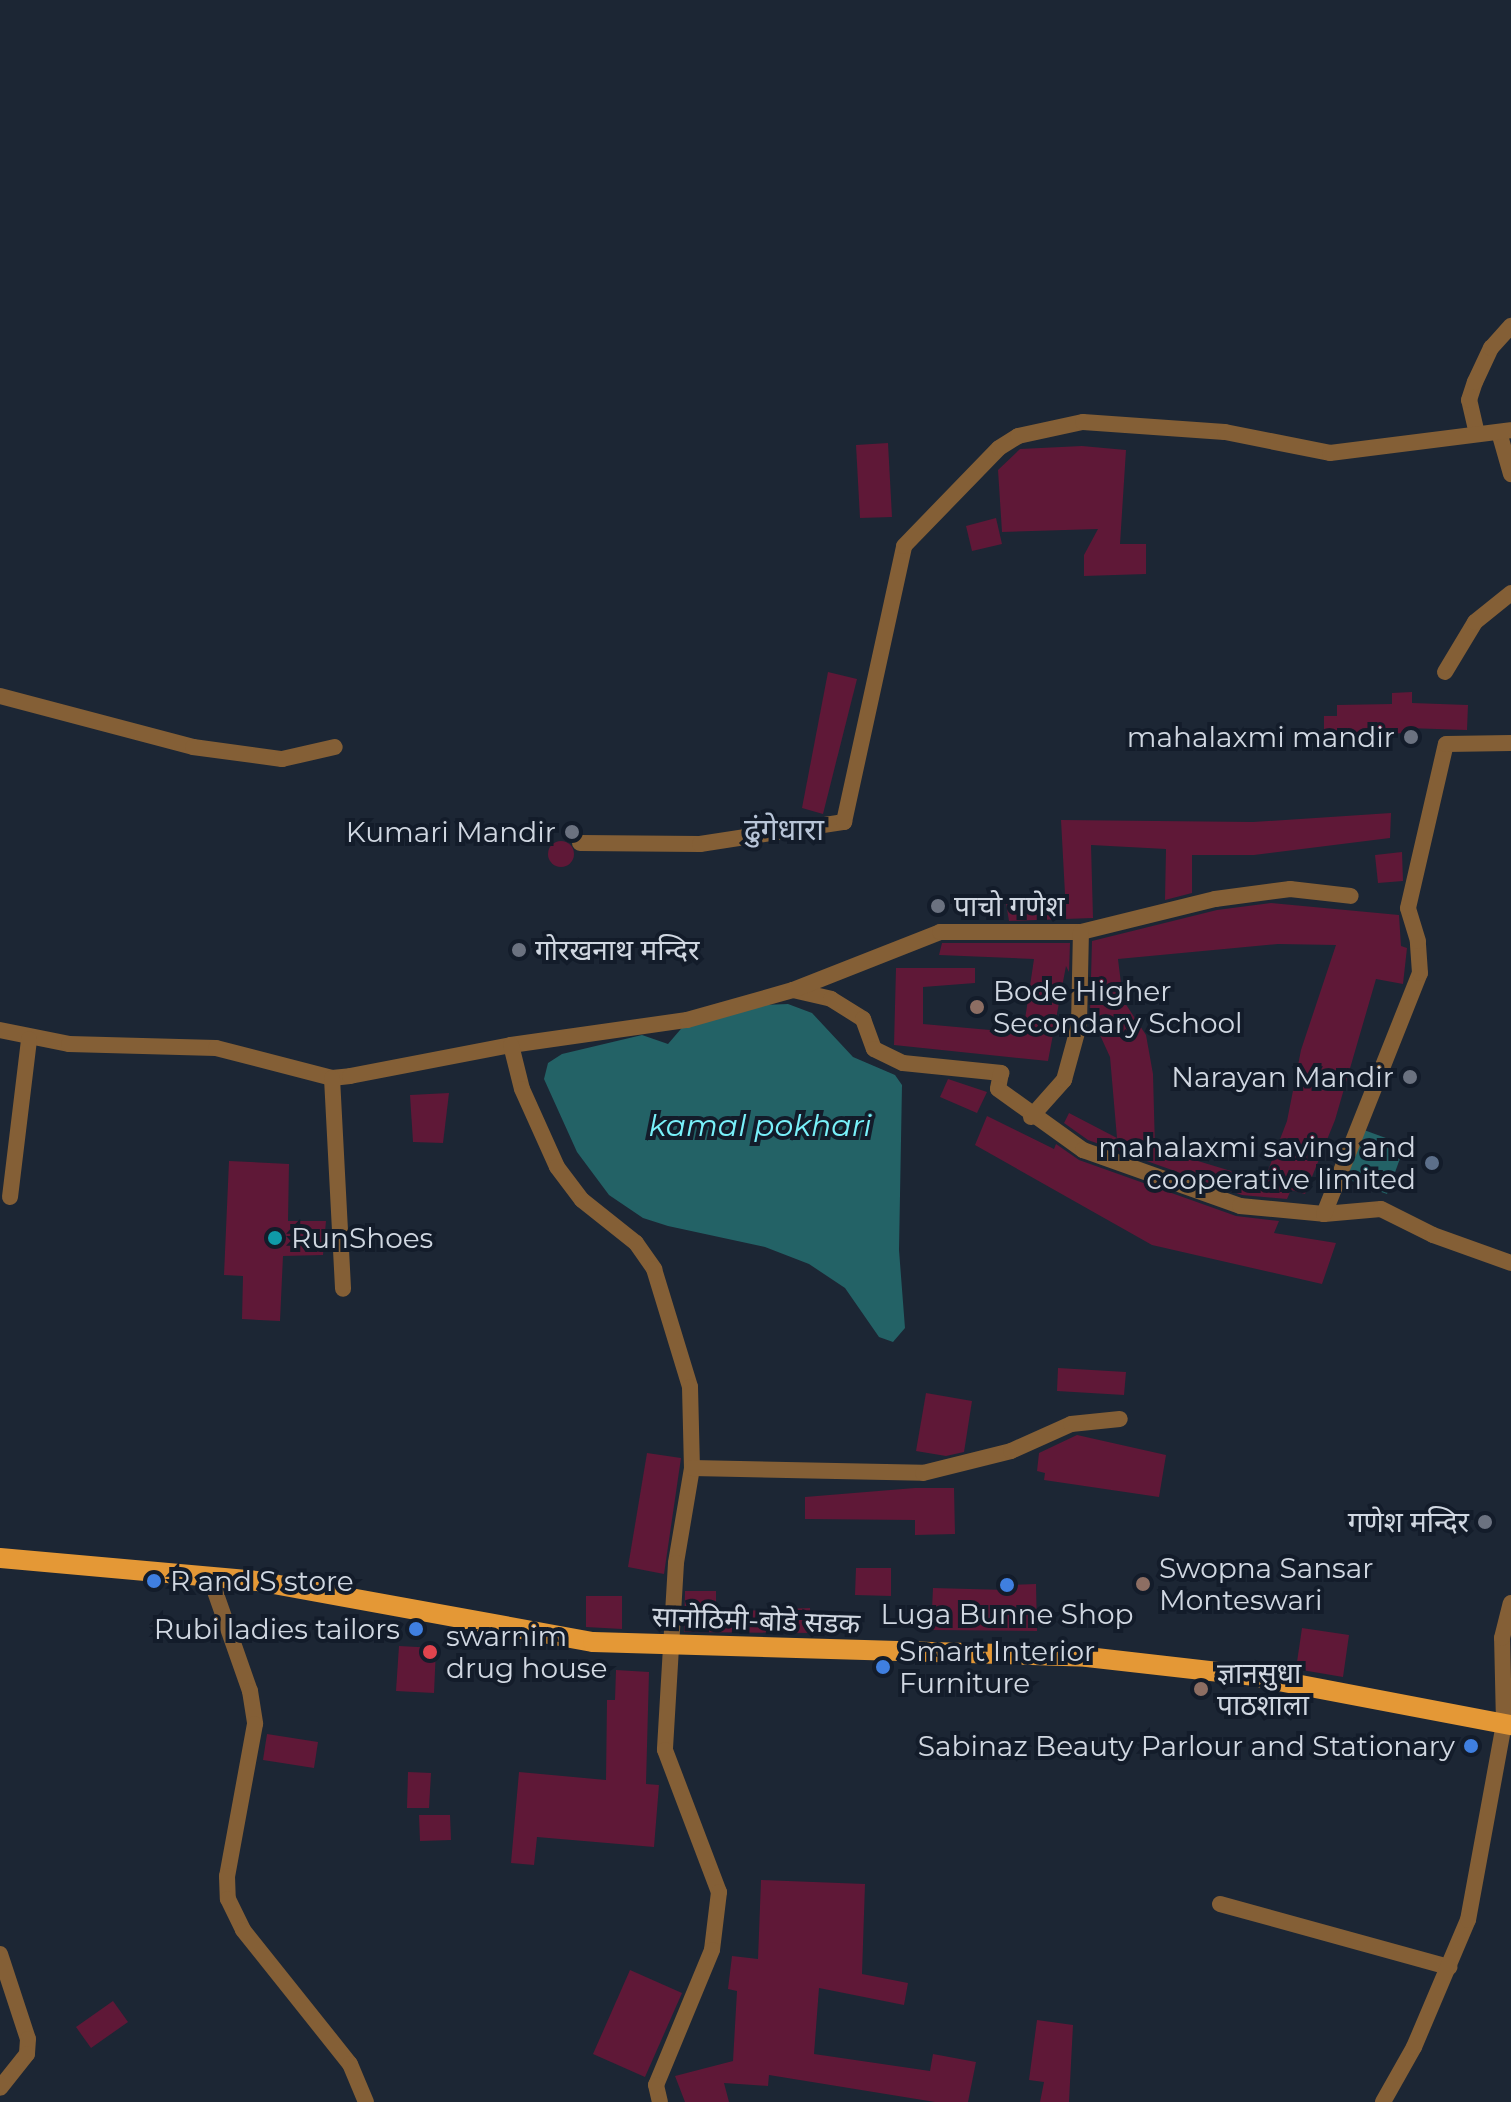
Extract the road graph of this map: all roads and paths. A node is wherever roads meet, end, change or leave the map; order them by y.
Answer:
1 (1511, 326) edge
2 (1505, 431) edge
3 (1477, 434) junction
4 (1511, 474) edge
5 (1511, 593) edge
6 (1445, 672) dead end
7 (0, 696) edge
8 (1511, 743) edge
9 (335, 747) dead end
10 (580, 843) dead end
11 (1351, 896) dead end
12 (1081, 932) junction
13 (793, 990) junction
14 (0, 1030) edge
15 (29, 1039) junction
16 (511, 1045) junction
17 (332, 1078) junction
18 (1031, 1117) junction
19 (10, 1197) dead end
20 (1324, 1214) junction
21 (1511, 1263) edge
22 (343, 1289) dead end
23 (1120, 1419) dead end
24 (692, 1468) junction
25 (0, 1558) edge
26 (210, 1577) junction
27 (1511, 1603) edge
28 (670, 1644) junction
29 (1508, 1724) edge
30 (1220, 1904) dead end
31 (0, 1954) edge
32 (1449, 1967) junction
33 (0, 2088) edge
34 (366, 2102) edge
35 (660, 2102) edge
36 (1383, 2102) edge

1 - 3 street
2 - 3 street
2 - 4 street
3 - 10 street
5 - 6 street
7 - 9 street
8 - 20 street
11 - 12 street
12 - 13 street
12 - 18 street
13 - 16 street
13 - 18 street
14 - 15 street
15 - 17 street
15 - 19 street
16 - 17 street
16 - 24 street
17 - 22 street
18 - 20 street
20 - 21 street
23 - 24 street
24 - 28 street
25 - 26 main road, सानोठिमी-बोडे सडक
26 - 28 main road, सानोठिमी-बोडे सडक
26 - 34 street
27 - 29 street
28 - 29 main road, सानोठिमी-बोडे सडक
28 - 35 street
29 - 32 street
30 - 32 street
31 - 33 street
32 - 36 street

